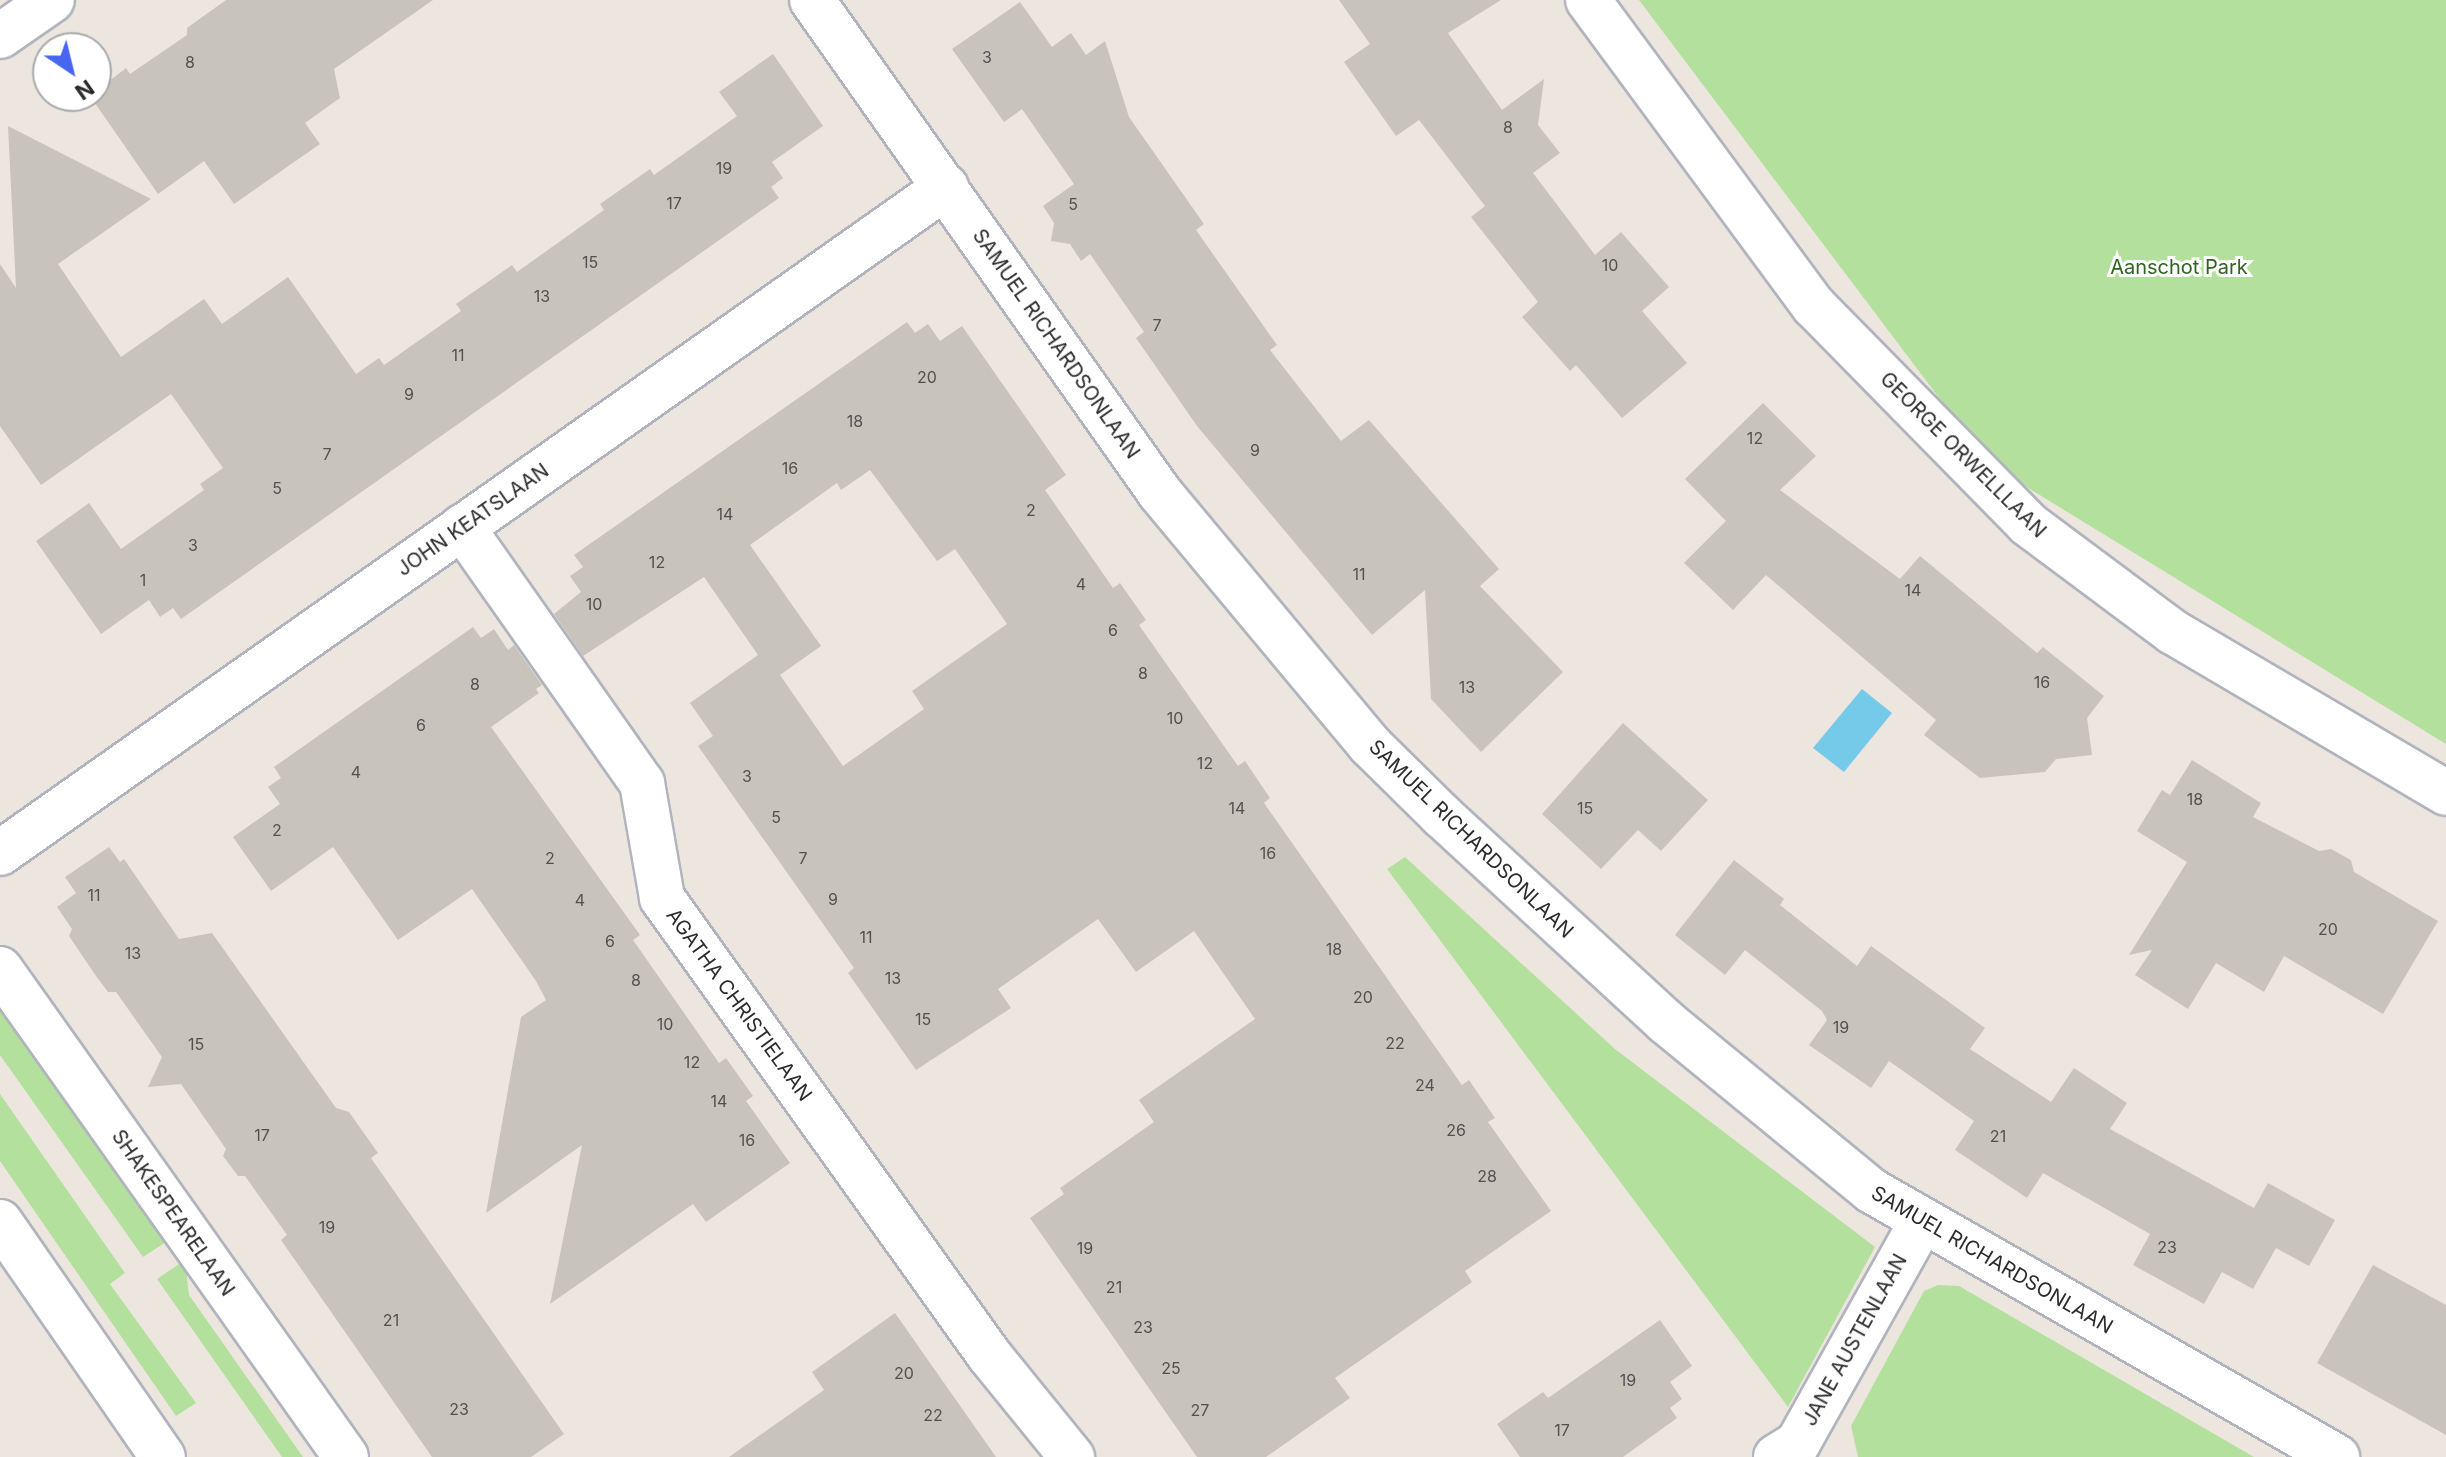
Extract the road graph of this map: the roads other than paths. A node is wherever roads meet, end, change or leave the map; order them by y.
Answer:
1 (52, 0) edge
2 (812, 0) edge
3 (1588, 0) edge
4 (0, 36) edge
5 (946, 187) junction
6 (462, 527) junction
7 (2446, 793) edge
8 (0, 853) edge
9 (0, 969) edge
10 (0, 1222) edge
11 (1921, 1223) junction
12 (1794, 1452) edge
13 (163, 1457) edge
14 (346, 1457) edge
15 (1072, 1457) edge
16 (2337, 1457) edge

1 - 4 street
2 - 5 street, SAMUEL RICHARDSONLAAN
3 - 7 street, GEORGE ORWELLLAAN
5 - 6 street, JOHN KEATSLAAN
5 - 11 street, SAMUEL RICHARDSONLAAN
6 - 8 street, JOHN KEATSLAAN
6 - 15 street, AGATHA CHRISTIELAAN
9 - 14 street, SHAKESPEARELAAN
10 - 13 street
11 - 12 street, JANE AUSTENLAAN
11 - 16 street, SAMUEL RICHARDSONLAAN

